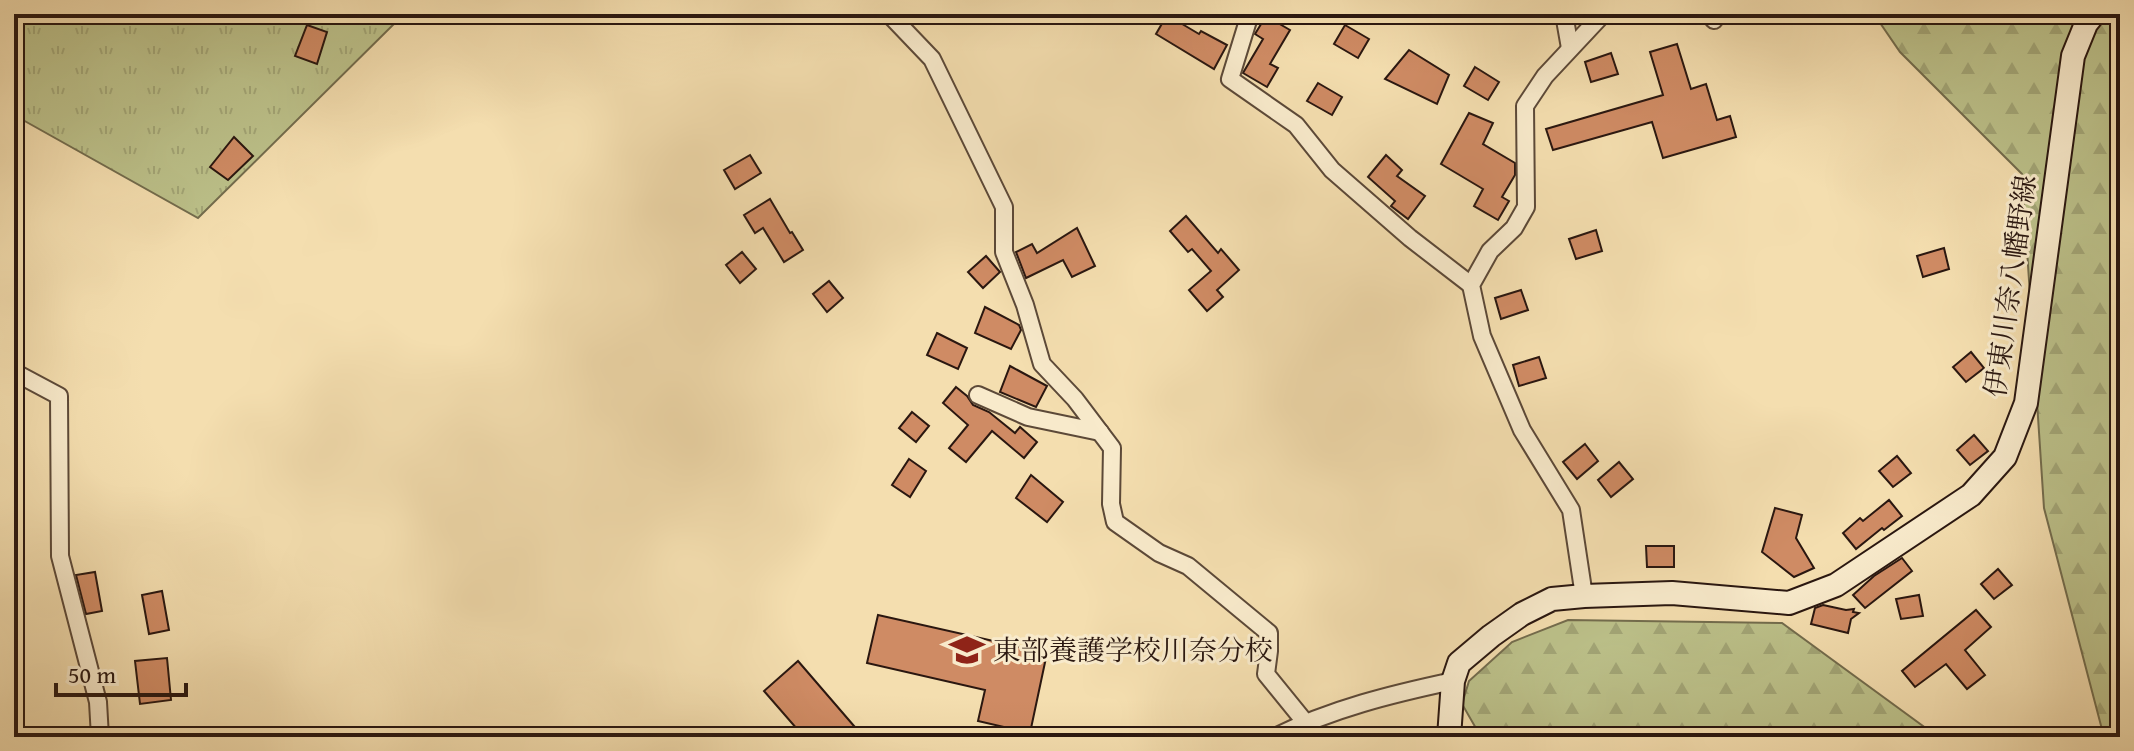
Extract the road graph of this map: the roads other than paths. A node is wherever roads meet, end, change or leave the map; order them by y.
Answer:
1 (889, 14) edge
2 (1250, 14) edge
3 (1564, 14) edge
4 (1603, 14) edge
5 (2094, 14) edge
6 (1570, 48) junction
7 (1471, 285) junction
8 (14, 372) edge
9 (978, 395) dead end
10 (1100, 432) junction
11 (1584, 596) junction
12 (1453, 681) junction
13 (1305, 722) junction
14 (100, 737) edge
15 (1275, 737) edge
16 (1449, 737) edge

1 - 10 street
2 - 7 street
3 - 6 street
4 - 6 street
5 - 11 main road, 伊東川奈八幡野線
6 - 7 street
7 - 11 street
8 - 14 street
9 - 10 street
10 - 13 street
11 - 12 main road, 伊東川奈八幡野線
12 - 13 street
12 - 16 main road
13 - 15 street

